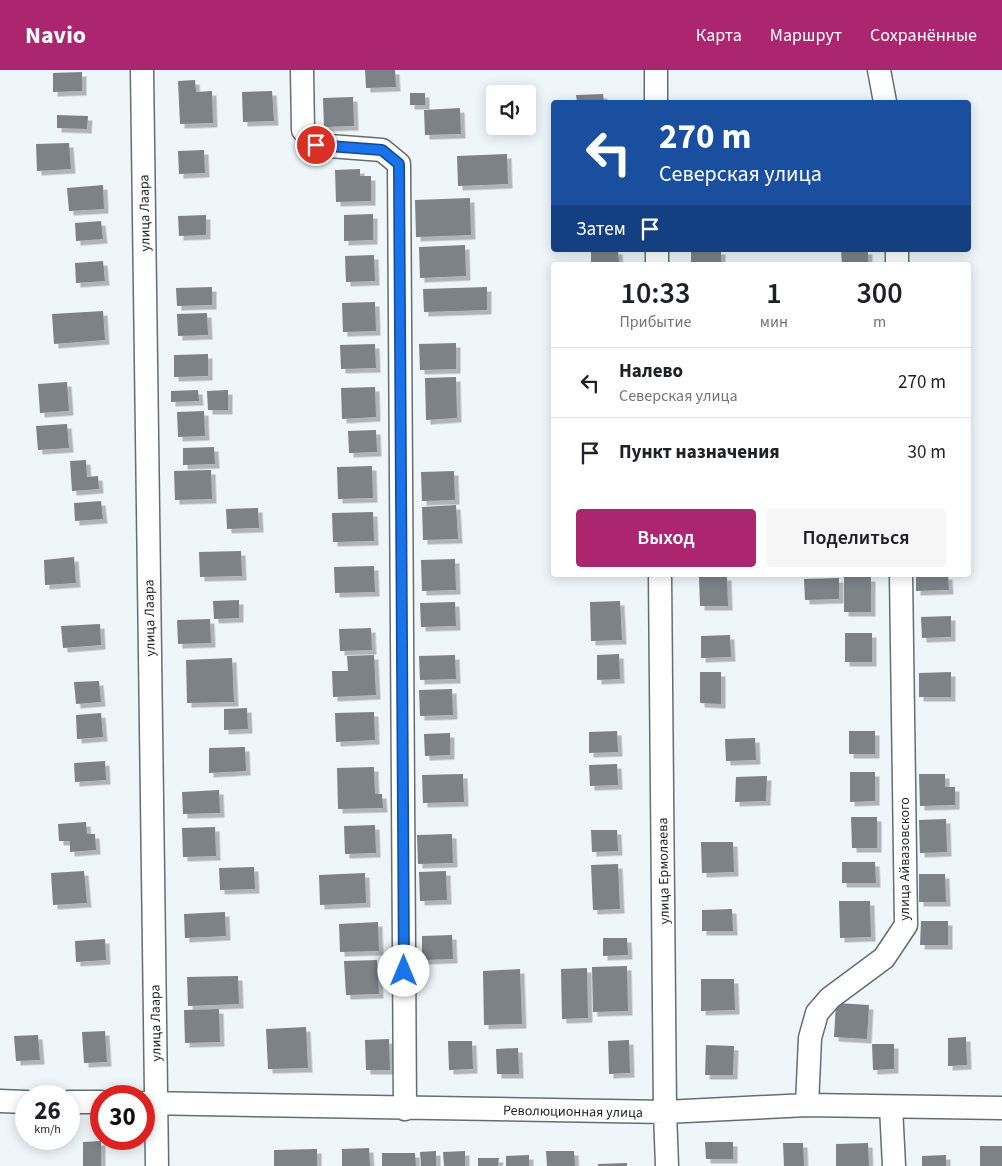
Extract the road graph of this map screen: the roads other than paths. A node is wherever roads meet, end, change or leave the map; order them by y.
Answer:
1 (142, 70) edge
2 (302, 70) edge
3 (656, 70) edge
4 (879, 70) edge
5 (656, 100) edge
6 (885, 100) edge
7 (660, 577) edge
8 (901, 577) edge
9 (150, 1085) edge
10 (0, 1101) edge
11 (15, 1102) edge
12 (155, 1103) edge
13 (807, 1105) junction
14 (891, 1107) junction
15 (1002, 1108) edge
16 (405, 1109) junction
17 (665, 1112) junction
18 (155, 1148) edge
19 (157, 1166) edge
20 (667, 1166) edge
21 (894, 1166) edge

1 - 9 street, улица Лаара
2 - 16 street
3 - 5 street
4 - 6 street
7 - 17 street, улица Ермолаева
8 - 13 street, улица Айвазовского
10 - 11 street
12 - 16 street, Революционная улица
13 - 14 street, Революционная улица
13 - 17 street, Революционная улица
14 - 15 street, Революционная улица
14 - 21 street
16 - 17 street, Революционная улица
17 - 20 street, улица Ермолаева
18 - 19 street, улица Лаара

